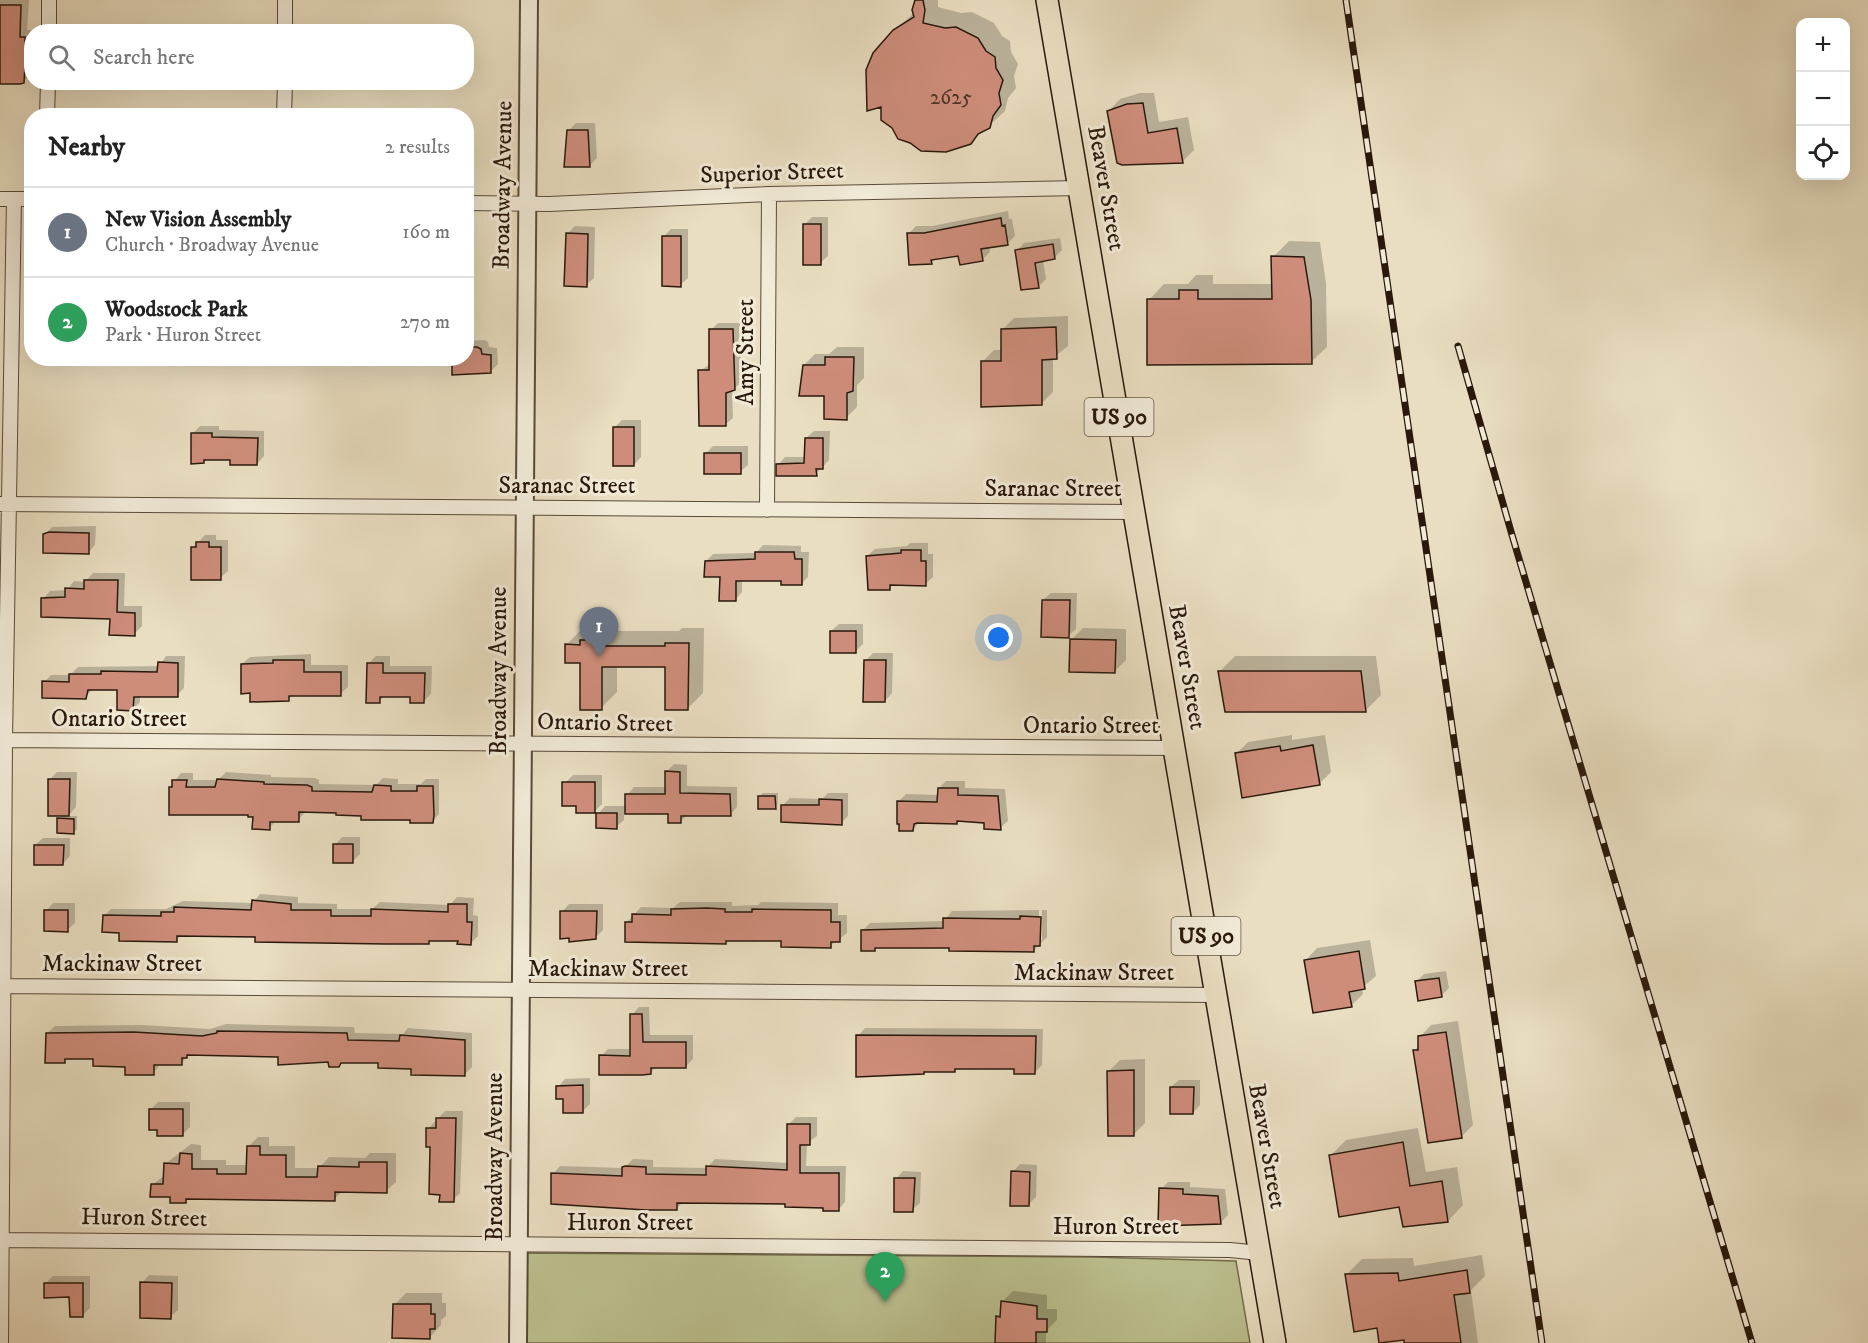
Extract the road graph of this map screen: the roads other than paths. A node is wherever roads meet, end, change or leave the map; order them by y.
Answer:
1 (49, 0) edge
2 (285, 0) edge
3 (529, 0) edge
4 (1047, 0) edge
5 (49, 24) edge
6 (285, 24) edge
7 (48, 90) edge
8 (285, 90) edge
9 (47, 108) edge
10 (284, 108) edge
11 (1080, 188) junction
12 (769, 194) junction
13 (7, 199) edge
14 (24, 199) edge
15 (474, 203) edge
16 (527, 203) junction
17 (4, 504) edge
18 (524, 508) junction
19 (767, 510) junction
20 (1135, 512) junction
21 (3, 740) edge
22 (522, 745) junction
23 (1174, 748) junction
24 (2, 986) edge
25 (519, 990) junction
26 (1216, 995) junction
27 (1, 1239) edge
28 (518, 1244) junction
29 (1260, 1253) junction
30 (1, 1343) edge
31 (518, 1343) edge
32 (1275, 1343) edge

1 - 5 street
2 - 6 street
3 - 16 street, Broadway Avenue
4 - 11 main road, Beaver Street / US 90
7 - 9 street
8 - 10 street
11 - 12 street, Superior Street
11 - 20 main road, Beaver Street / US 90
12 - 16 street, Superior Street
12 - 19 street, Amy Street
13 - 14 street
13 - 17 street
15 - 16 street, Superior Street
16 - 18 street, Broadway Avenue
17 - 18 street, Saranac Street
17 - 21 street
18 - 19 street, Saranac Street
18 - 22 street, Broadway Avenue
19 - 20 street, Saranac Street
20 - 23 main road, Beaver Street / US 90
21 - 22 street, Ontario Street
21 - 24 street
22 - 23 street, Ontario Street
22 - 25 street, Broadway Avenue
23 - 26 main road, Beaver Street / US 90
24 - 25 street, Mackinaw Street
24 - 27 street
25 - 26 street, Mackinaw Street
25 - 28 street, Broadway Avenue
26 - 29 main road, Beaver Street / US 90
27 - 28 street, Huron Street
27 - 30 street
28 - 29 street, Huron Street
28 - 31 street, Broadway Avenue
29 - 32 main road, Beaver Street / US 90

